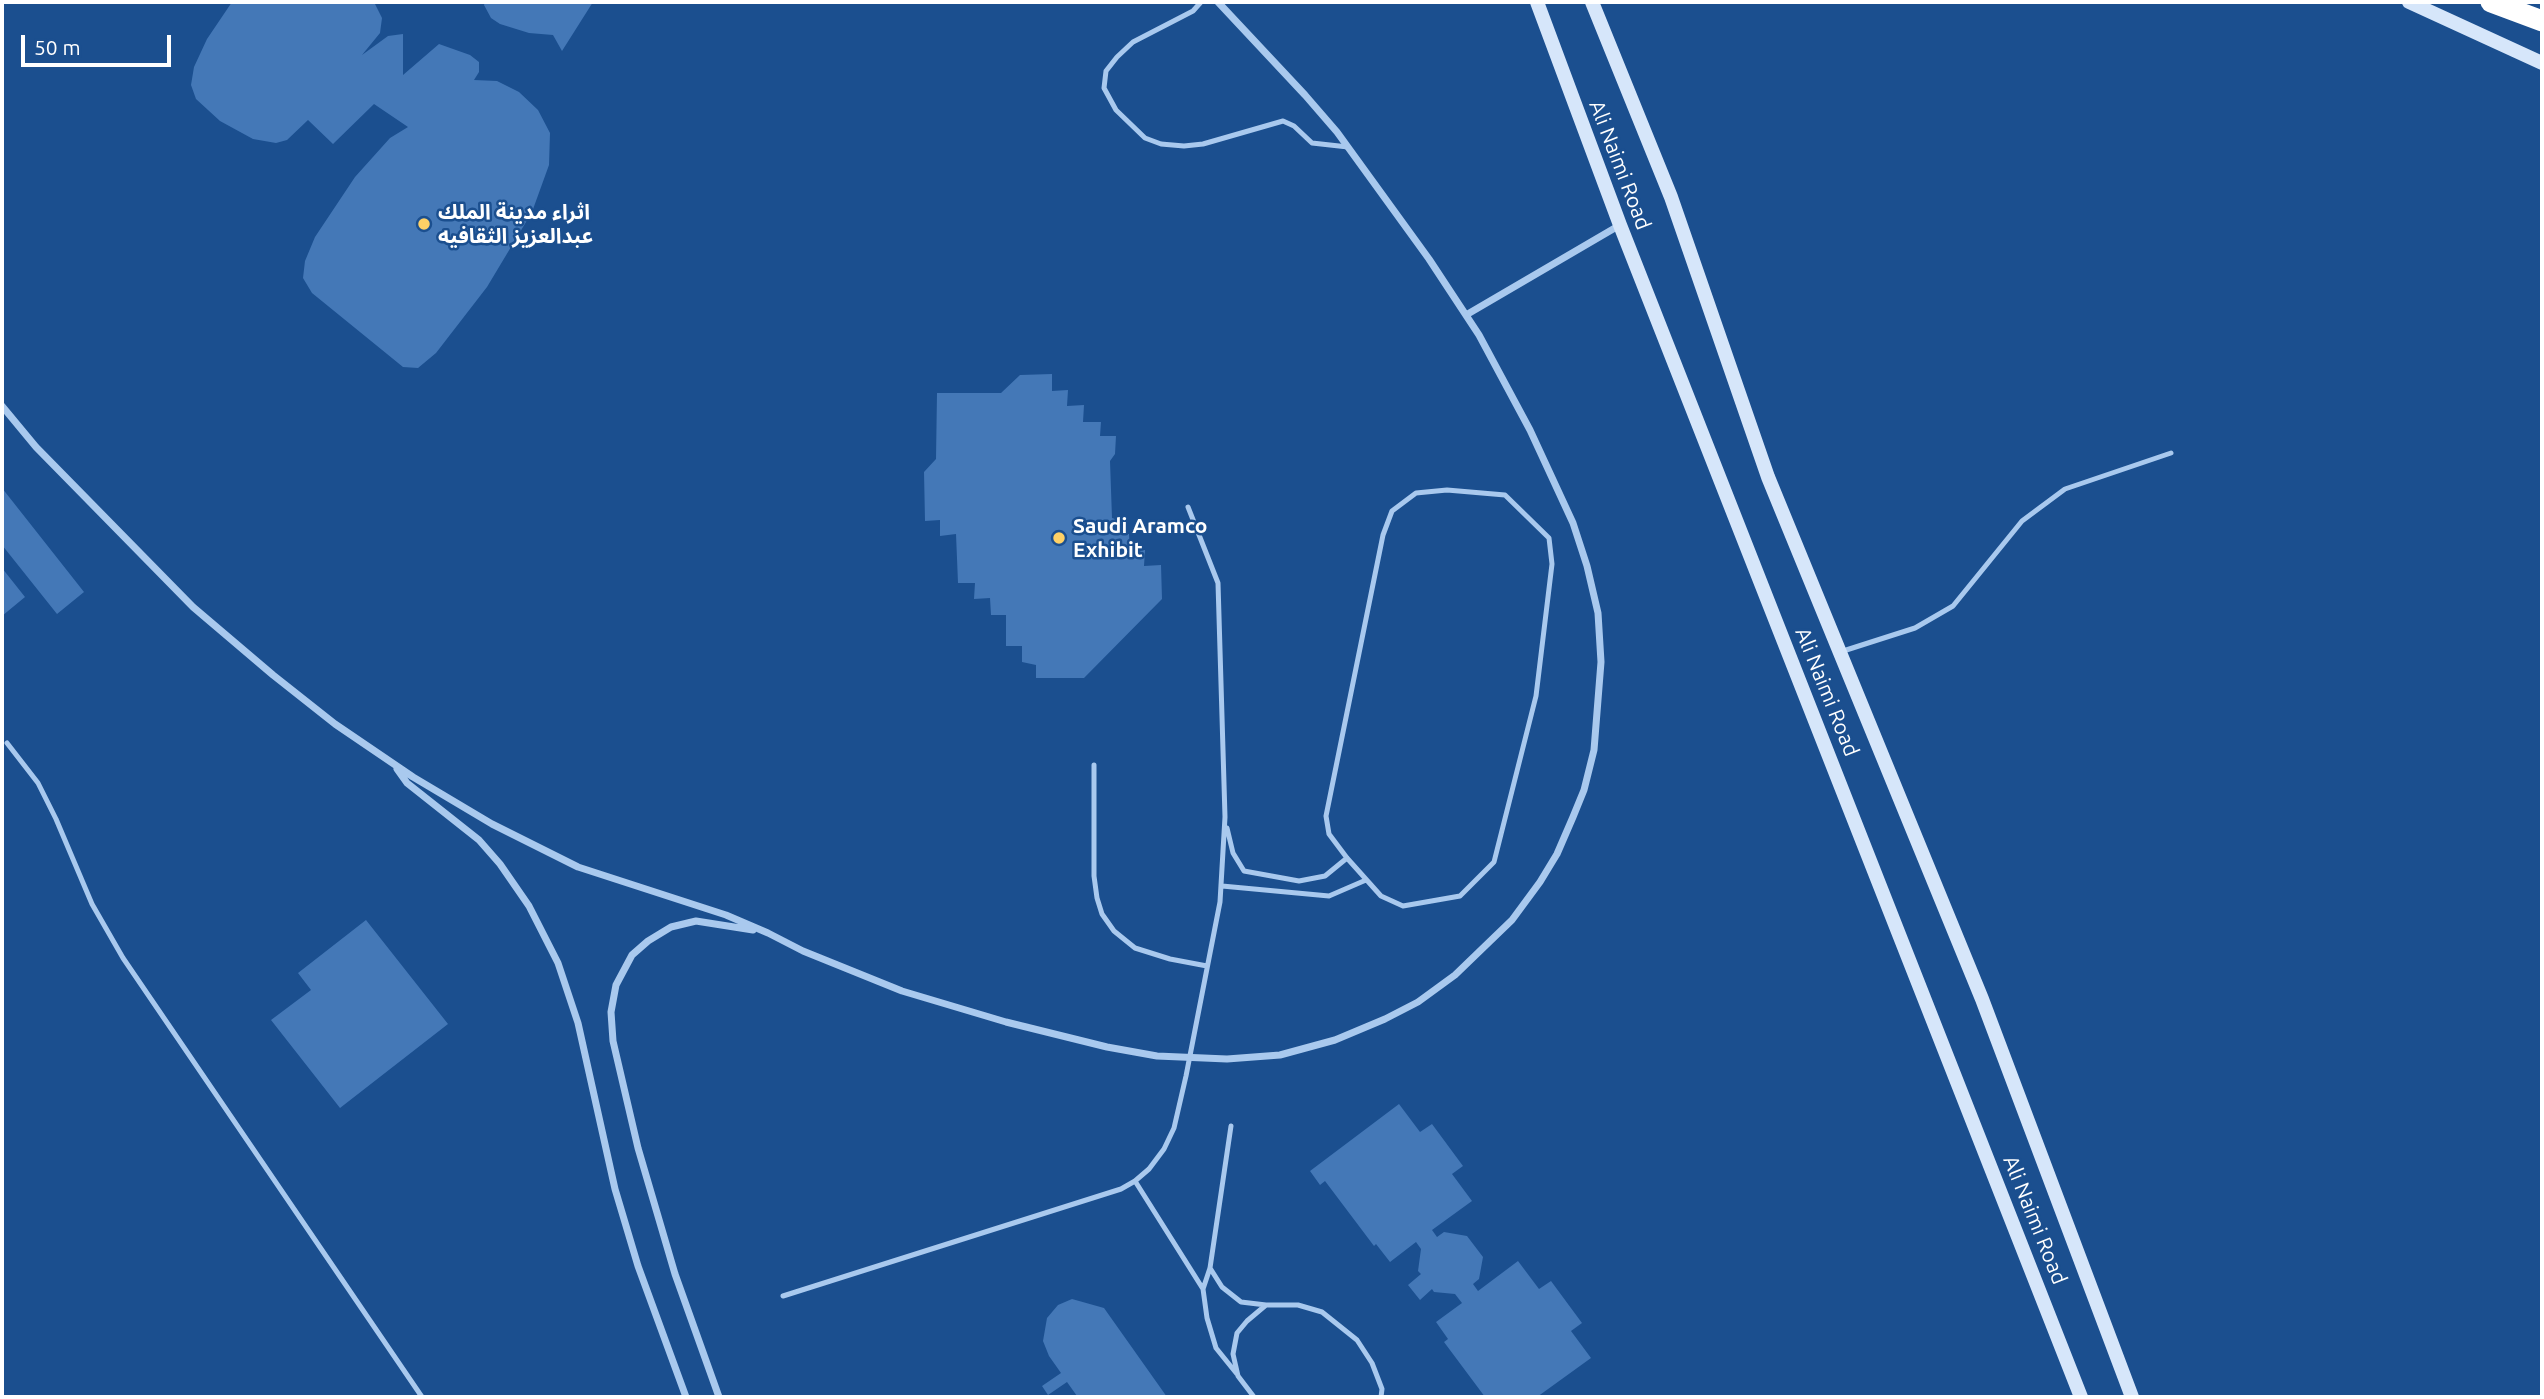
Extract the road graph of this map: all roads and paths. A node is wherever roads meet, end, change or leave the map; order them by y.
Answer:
1 (1201, 2) edge
2 (1217, 2) edge
3 (1537, 2) edge
4 (1592, 2) edge
5 (2409, 2) edge
6 (2491, 2) edge
7 (2515, 2) edge
8 (2542, 14) edge
9 (2542, 21) edge
10 (2542, 63) edge
11 (1348, 147) junction
12 (1620, 225) junction
13 (1466, 316) junction
14 (2, 406) edge
15 (2171, 453) dead end
16 (1188, 507) dead end
17 (1840, 652) junction
18 (7, 743) dead end
19 (392, 763) junction
20 (1094, 765) dead end
21 (1225, 817) junction
22 (1347, 858) junction
23 (1366, 880) junction
24 (1222, 886) junction
25 (768, 933) junction
26 (1207, 966) junction
27 (1189, 1058) junction
28 (1231, 1126) dead end
29 (1135, 1181) junction
30 (1210, 1268) junction
31 (1203, 1289) junction
32 (783, 1296) dead end
33 (1266, 1306) junction
34 (1238, 1376) junction
35 (422, 1397) edge
36 (686, 1397) edge
37 (719, 1397) edge
38 (1254, 1397) edge
39 (1381, 1397) edge
40 (2081, 1397) edge
41 (2132, 1397) edge

1 - 11 lane
2 - 11 street
3 - 12 main road, Ali Naimi Road
4 - 17 main road, Ali Naimi Road
5 - 10 main road
6 - 9 highway
7 - 8 highway
11 - 13 street
12 - 13 street
12 - 40 main road, Ali Naimi Road
13 - 27 street
14 - 19 street
15 - 17 lane
16 - 21 lane
17 - 41 main road, Ali Naimi Road
18 - 35 lane
19 - 25 street
19 - 36 street
20 - 26 lane
21 - 22 lane
21 - 24 lane
22 - 23 lane
22 - 23 lane
23 - 24 lane
24 - 26 lane
25 - 27 street
25 - 37 street
26 - 27 lane
27 - 29 lane
28 - 30 lane
29 - 31 lane
29 - 32 lane
30 - 31 lane
30 - 33 lane
31 - 34 lane
33 - 34 lane
33 - 39 lane
34 - 38 lane

